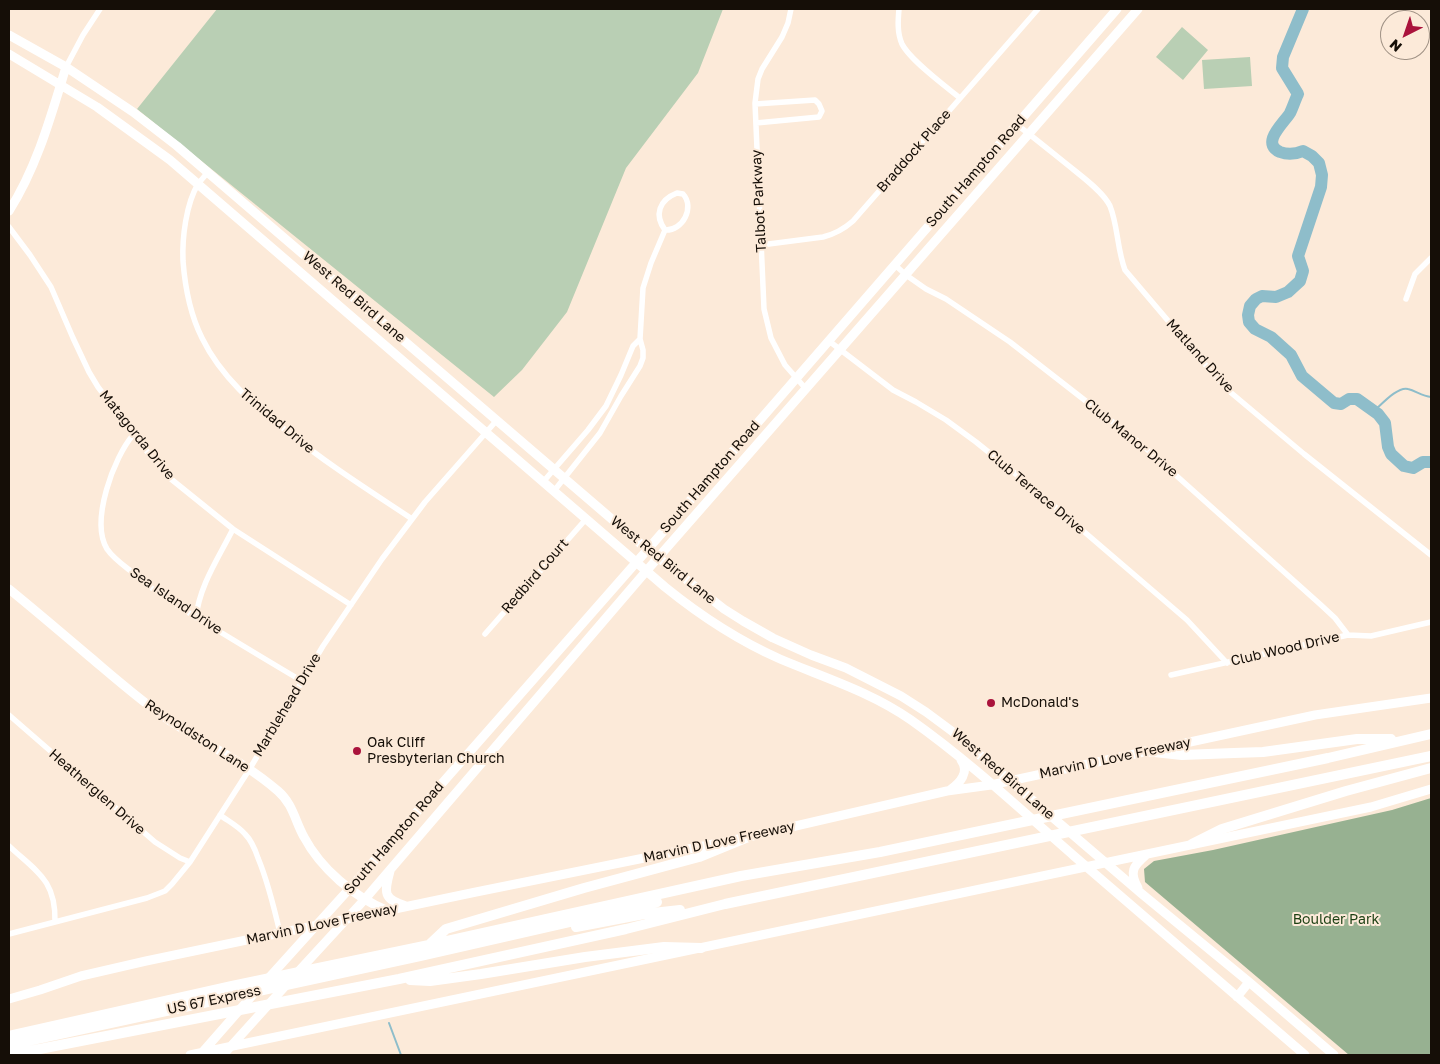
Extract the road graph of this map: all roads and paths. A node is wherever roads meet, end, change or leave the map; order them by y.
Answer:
1 (100, 9) edge
2 (791, 9) edge
3 (899, 9) edge
4 (1038, 9) edge
5 (1118, 9) edge
6 (1138, 9) edge
7 (9, 35) edge
8 (9, 54) edge
9 (66, 67) junction
10 (61, 84) junction
11 (960, 98) junction
12 (755, 104) junction
13 (756, 123) junction
14 (1016, 124) junction
15 (1029, 134) junction
16 (208, 172) junction
17 (198, 184) junction
18 (958, 192) junction
19 (970, 202) junction
20 (9, 211) edge
21 (9, 227) edge
22 (666, 230) junction
23 (761, 245) junction
24 (1431, 258) edge
25 (895, 265) junction
26 (906, 275) junction
27 (1406, 299) dead end
28 (640, 339) junction
29 (829, 340) junction
30 (841, 350) junction
31 (621, 375) junction
32 (634, 378) junction
33 (796, 378) junction
34 (806, 389) junction
35 (476, 402) junction
36 (608, 402) junction
37 (616, 404) junction
38 (464, 414) junction
39 (496, 420) junction
40 (588, 430) junction
41 (485, 432) junction
42 (133, 435) junction
43 (596, 438) junction
44 (555, 470) junction
45 (565, 478) junction
46 (543, 482) junction
47 (554, 491) junction
48 (412, 519) junction
49 (586, 519) junction
50 (233, 529) junction
51 (648, 549) junction
52 (1431, 555) edge
53 (658, 558) junction
54 (636, 562) junction
55 (647, 570) junction
56 (9, 589) edge
57 (351, 605) junction
58 (196, 618) junction
59 (1431, 622) edge
60 (485, 634) dead end
61 (1348, 634) junction
62 (786, 644) junction
63 (779, 658) junction
64 (1227, 663) junction
65 (1171, 675) dead end
66 (302, 681) junction
67 (1431, 698) edge
68 (926, 712) junction
69 (9, 715) edge
70 (499, 719) junction
71 (917, 724) junction
72 (511, 729) junction
73 (1431, 734) edge
74 (1407, 740) junction
75 (470, 751) junction
76 (1145, 751) junction
77 (956, 754) junction
78 (1431, 756) edge
79 (483, 761) junction
80 (1431, 768) edge
81 (249, 770) junction
82 (1010, 780) junction
83 (992, 785) junction
84 (1431, 789) edge
85 (947, 791) junction
86 (220, 815) junction
87 (748, 838) junction
88 (1192, 844) junction
89 (9, 846) edge
90 (1146, 854) junction
91 (190, 862) junction
92 (1106, 863) junction
93 (1087, 867) junction
94 (390, 868) junction
95 (741, 876) junction
96 (350, 888) junction
97 (1142, 894) junction
98 (365, 899) junction
99 (725, 904) junction
100 (406, 906) junction
101 (388, 910) junction
102 (348, 919) junction
103 (55, 922) junction
104 (316, 926) junction
105 (280, 933) junction
106 (9, 934) edge
107 (429, 945) junction
108 (700, 948) junction
109 (420, 956) junction
110 (399, 979) junction
111 (1248, 982) junction
112 (1236, 997) junction
113 (9, 999) edge
114 (9, 1036) edge
115 (9, 1045) edge
116 (230, 1047) junction
117 (201, 1054) edge
118 (9, 1055) edge
119 (190, 1055) edge
120 (222, 1055) edge
121 (1305, 1055) edge
122 (1334, 1055) edge

1 - 9 street
2 - 12 street, Talbot Parkway
3 - 11 street
4 - 11 street, Braddock Place
5 - 14 main road, South Hampton Road
6 - 15 main road, South Hampton Road
7 - 9 main road, West Red Bird Lane
8 - 10 main road, West Red Bird Lane
9 - 10 main road
9 - 16 main road, West Red Bird Lane
10 - 17 main road, West Red Bird Lane
10 - 20 main road
11 - 23 street, Braddock Place
12 - 13 street, Talbot Parkway
12 - 13 street
13 - 23 street, Talbot Parkway
14 - 15 street, Matland Drive
14 - 18 main road, South Hampton Road
15 - 19 main road, South Hampton Road
15 - 52 street, Matland Drive
16 - 17 street, Trinidad Drive
16 - 35 main road, West Red Bird Lane
17 - 38 main road, West Red Bird Lane
17 - 48 street, Trinidad Drive
18 - 19 main road
18 - 25 main road, South Hampton Road
19 - 26 main road, South Hampton Road
21 - 42 street, Matagorda Drive
22 - 22 street
22 - 28 street
23 - 33 street, Talbot Parkway
24 - 27 street
25 - 26 street, Club Manor Drive
25 - 29 main road, South Hampton Road
26 - 30 main road, South Hampton Road
26 - 61 street, Club Manor Drive
28 - 31 street
28 - 32 street
29 - 30 street, Club Terrace Drive
29 - 33 main road, South Hampton Road
30 - 34 main road, South Hampton Road
30 - 64 street, Club Terrace Drive
31 - 32 street
31 - 36 street
32 - 37 street
33 - 34 street, Talbot Parkway
33 - 51 main road, South Hampton Road
34 - 53 main road, South Hampton Road
35 - 38 main road
35 - 39 main road, West Red Bird Lane
36 - 37 street
36 - 40 street
37 - 43 street
38 - 41 main road, West Red Bird Lane
39 - 41 street, Marblehead Drive
39 - 44 main road, West Red Bird Lane
40 - 43 street
40 - 44 street
41 - 46 main road, West Red Bird Lane
41 - 48 street, Marblehead Drive
42 - 50 street, Matagorda Drive
42 - 58 street, Sea Island Drive
43 - 45 street
44 - 45 main road, West Red Bird Lane
44 - 46 street
45 - 47 street
45 - 51 main road, West Red Bird Lane
46 - 47 main road, West Red Bird Lane
47 - 49 main road, West Red Bird Lane
48 - 57 street, Marblehead Drive
49 - 54 main road, West Red Bird Lane
49 - 60 street, Redbird Court
50 - 57 street, Matagorda Drive
50 - 58 street
51 - 53 main road, West Red Bird Lane
51 - 54 main road, South Hampton Road
53 - 55 main road, South Hampton Road
53 - 62 main road, West Red Bird Lane
54 - 55 main road, West Red Bird Lane
54 - 70 main road, South Hampton Road
55 - 63 main road, West Red Bird Lane
55 - 72 main road, South Hampton Road
56 - 81 main road, Reynoldston Lane
57 - 66 street, Marblehead Drive
58 - 66 street, Sea Island Drive
59 - 61 street, Club Wood Drive
61 - 64 street, Club Wood Drive
62 - 63 main road
62 - 68 main road, West Red Bird Lane
63 - 71 main road, West Red Bird Lane
64 - 65 street, Club Wood Drive
66 - 81 street, Marblehead Drive
67 - 76 main road, Marvin D Love Freeway
68 - 71 main road
68 - 82 main road, West Red Bird Lane
69 - 91 street, Heatherglen Drive
70 - 72 main road
70 - 75 main road, South Hampton Road
71 - 77 main road, West Red Bird Lane
72 - 79 main road, South Hampton Road
73 - 74 highway
74 - 76 highway
74 - 95 highway
75 - 79 main road
75 - 96 main road, South Hampton Road
76 - 82 main road, Marvin D Love Freeway
77 - 83 main road, West Red Bird Lane
77 - 85 main road
78 - 99 highway
79 - 94 main road, South Hampton Road
80 - 88 highway
81 - 86 street, Marblehead Drive
81 - 96 main road, Reynoldston Lane
82 - 83 main road, Marvin D Love Freeway
82 - 92 main road, West Red Bird Lane
83 - 85 main road, Marvin D Love Freeway
83 - 93 main road, West Red Bird Lane
84 - 88 main road
85 - 87 main road, Marvin D Love Freeway
86 - 91 street, Marblehead Drive
86 - 105 street
87 - 100 main road, Marvin D Love Freeway
87 - 107 highway
88 - 90 main road
89 - 103 street
90 - 92 main road
90 - 97 main road
91 - 103 street, Marblehead Drive
92 - 93 main road
92 - 97 main road, West Red Bird Lane
93 - 108 main road
93 - 112 main road, West Red Bird Lane
94 - 98 main road, South Hampton Road
94 - 100 main road
95 - 107 highway
95 - 109 highway
96 - 98 main road, Reynoldston Lane
96 - 104 main road, South Hampton Road
97 - 111 main road, West Red Bird Lane
98 - 101 main road, Reynoldston Lane
98 - 102 main road, South Hampton Road
99 - 109 highway
99 - 110 highway
100 - 101 main road, Marvin D Love Freeway
101 - 102 main road, Marvin D Love Freeway
102 - 104 main road, Marvin D Love Freeway
102 - 116 main road, South Hampton Road
103 - 106 street, Marblehead Drive
104 - 105 main road, Marvin D Love Freeway
104 - 117 main road, South Hampton Road
105 - 113 main road, Marvin D Love Freeway
107 - 114 highway
108 - 110 highway
108 - 116 main road
109 - 115 highway, US 67 Express
110 - 118 highway
111 - 112 main road
111 - 122 main road, West Red Bird Lane
112 - 121 main road, West Red Bird Lane
116 - 117 main road
116 - 120 main road, South Hampton Road
117 - 119 main road

